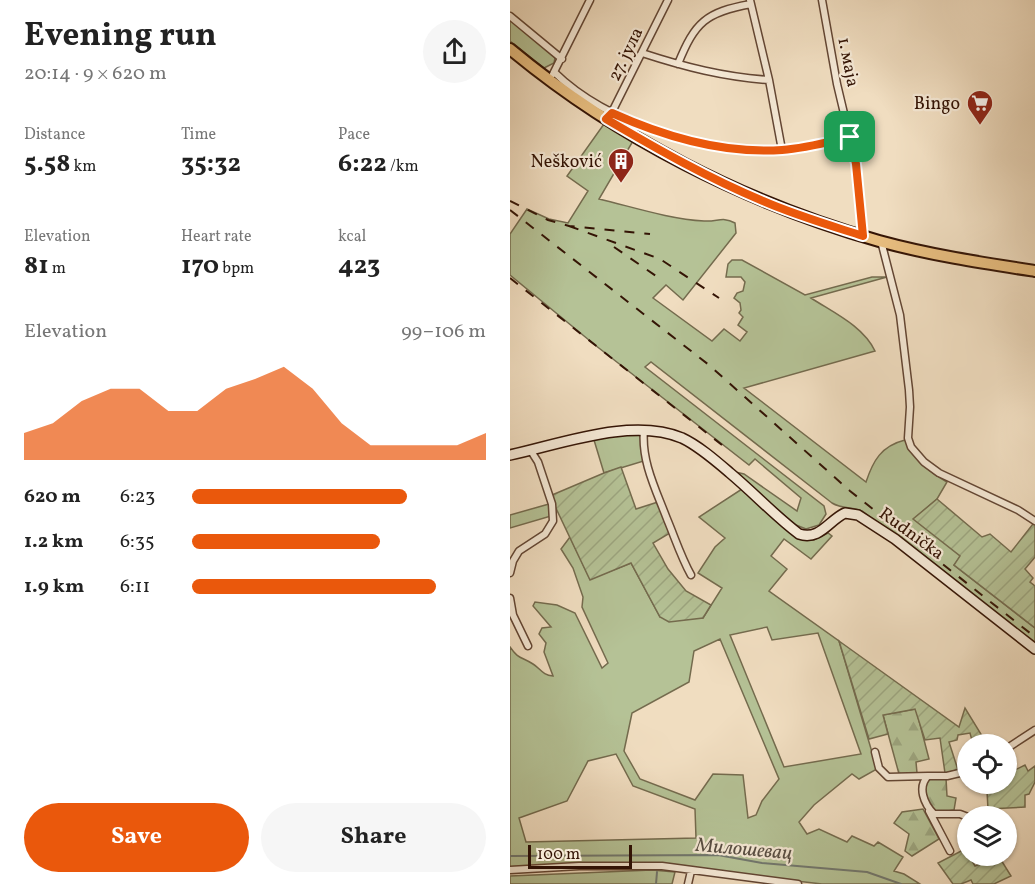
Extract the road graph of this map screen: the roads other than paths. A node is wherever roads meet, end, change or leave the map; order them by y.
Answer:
1 (591, 0) edge
2 (668, 0) edge
3 (822, 0) edge
4 (751, 2) edge
5 (510, 16) edge
6 (510, 50) edge
7 (642, 52) junction
8 (562, 58) junction
9 (678, 64) junction
10 (551, 76) junction
11 (770, 80) junction
12 (609, 116) junction
13 (850, 137) junction
14 (782, 150) junction
15 (863, 236) junction
16 (881, 241) junction
17 (1035, 271) edge
18 (644, 430) junction
19 (531, 451) junction
20 (510, 455) edge
21 (1035, 521) edge
22 (510, 573) edge
23 (691, 575) dead end
24 (510, 598) edge
25 (528, 646) dead end
26 (1035, 649) edge
27 (1035, 730) edge
28 (1017, 741) edge
29 (875, 752) dead end
30 (957, 774) edge
31 (928, 776) junction
32 (928, 809) junction
33 (957, 814) edge
34 (950, 851) dead end
35 (510, 870) edge
36 (691, 871) junction
37 (753, 881) edge
38 (688, 884) edge
39 (798, 884) edge

1 - 8 street
2 - 7 street, 27. јула
3 - 13 street, 1. маја
4 - 9 street
4 - 11 street
5 - 8 street
6 - 10 main road
7 - 9 street
7 - 12 street, 27. јула
8 - 10 street
9 - 11 street
10 - 12 main road
11 - 14 street
12 - 14 street
12 - 15 main road
13 - 14 street
13 - 15 street, 1. маја
15 - 16 main road
16 - 17 main road
16 - 21 street
18 - 19 street, Rudnička
18 - 23 street
18 - 26 street, Rudnička
19 - 20 street, Rudnička
19 - 22 street
24 - 25 street
27 - 28 street
29 - 31 street
30 - 31 street
31 - 32 street
32 - 33 street
32 - 34 street
35 - 36 street
36 - 37 street
36 - 38 street
37 - 39 street

